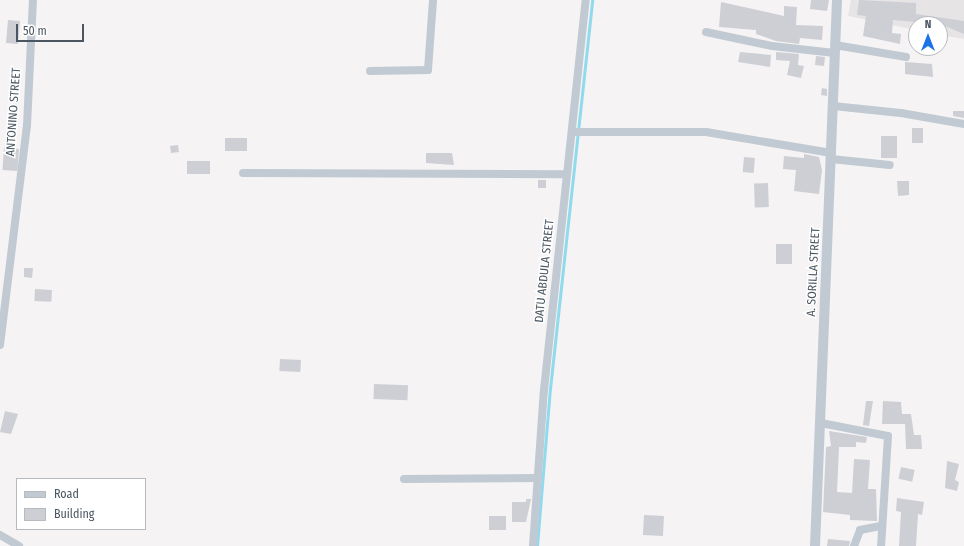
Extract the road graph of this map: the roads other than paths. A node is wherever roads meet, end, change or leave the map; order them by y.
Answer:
1 (33, 0) edge
2 (433, 0) edge
3 (586, 0) edge
4 (837, 0) edge
5 (706, 32) dead end
6 (835, 49) junction
7 (906, 57) dead end
8 (370, 71) dead end
9 (833, 106) junction
10 (964, 124) edge
11 (572, 132) junction
12 (831, 156) junction
13 (890, 165) dead end
14 (243, 173) dead end
15 (567, 174) junction
16 (0, 345) edge
17 (821, 423) junction
18 (538, 478) junction
19 (404, 479) dead end
20 (881, 526) junction
21 (0, 535) edge
22 (19, 546) edge
23 (532, 546) edge
24 (815, 546) edge
25 (854, 546) edge
26 (881, 546) edge

1 - 16 street, ANTONINO STREET
2 - 8 street
3 - 11 street, DATU ABDULA STREET
4 - 6 street, A. SORILLA STREET
5 - 6 street
6 - 7 street
6 - 9 street, A. SORILLA STREET
9 - 10 street
9 - 12 street, A. SORILLA STREET
11 - 12 street
11 - 15 street, DATU ABDULA STREET
12 - 13 street
12 - 17 street, A. SORILLA STREET
14 - 15 street
15 - 18 street, DATU ABDULA STREET
17 - 20 street
17 - 24 street, A. SORILLA STREET
18 - 19 street
18 - 23 street, DATU ABDULA STREET
20 - 25 street
20 - 26 street
21 - 22 street

